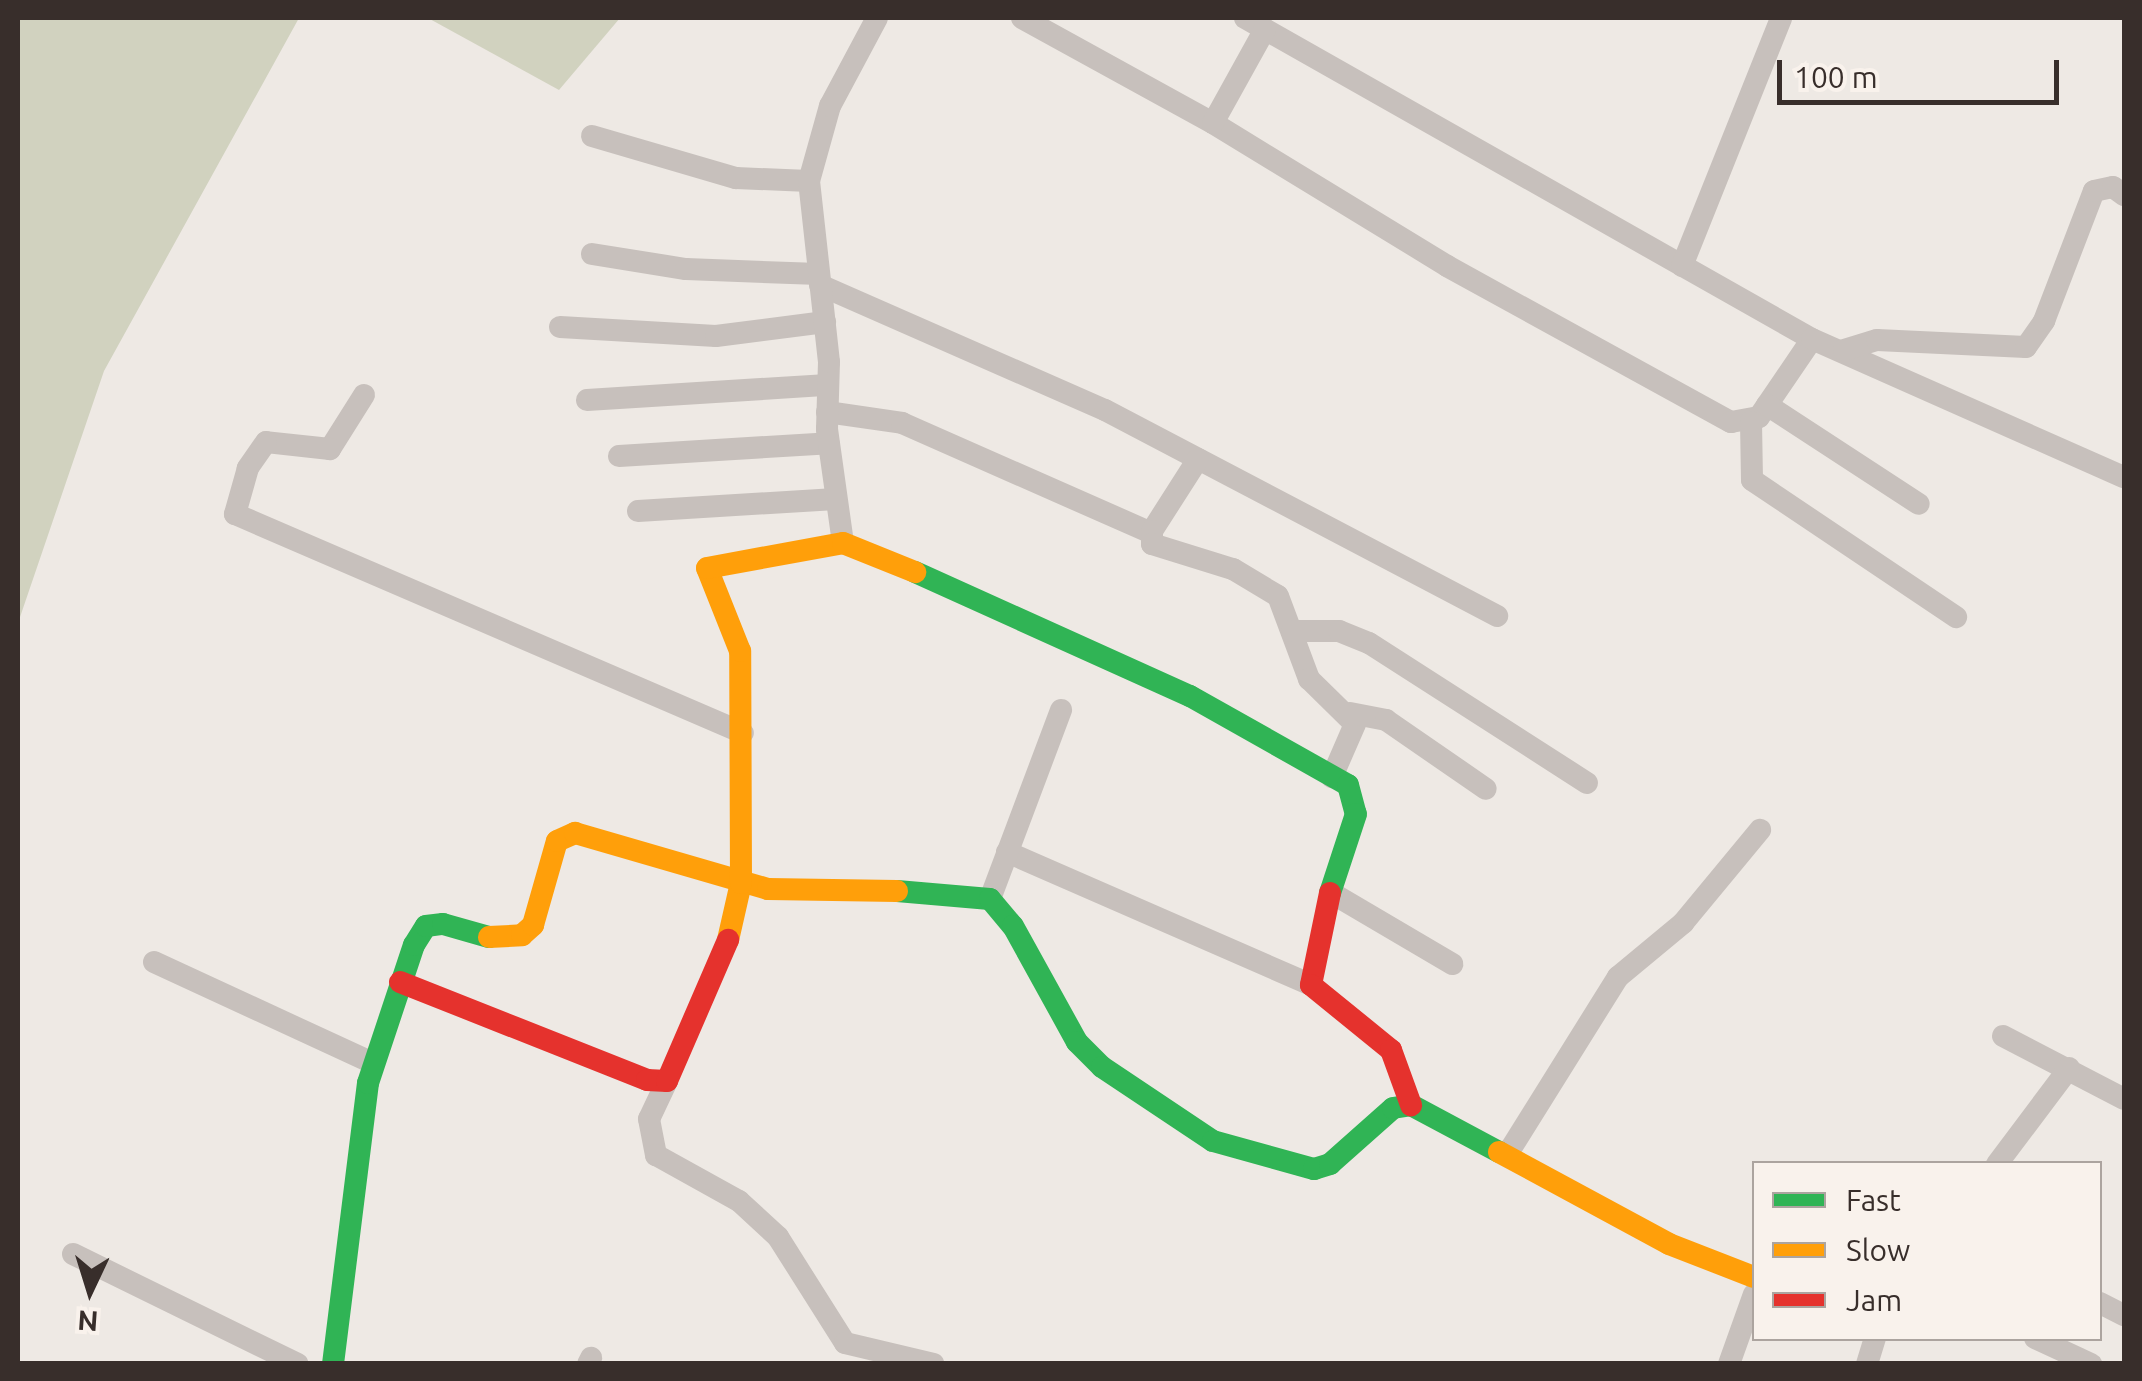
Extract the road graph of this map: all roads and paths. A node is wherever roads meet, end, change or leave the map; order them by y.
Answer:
1 (876, 18) edge
2 (1022, 18) edge
3 (1781, 18) edge
4 (1255, 23) edge
5 (1213, 123) junction
6 (592, 136) dead end
7 (809, 181) junction
8 (2124, 195) edge
9 (592, 254) dead end
10 (1682, 266) junction
11 (820, 279) junction
12 (824, 322) junction
13 (560, 327) dead end
14 (1812, 339) junction
15 (1844, 350) junction
16 (828, 385) junction
17 (364, 395) dead end
18 (587, 400) dead end
19 (1768, 404) junction
20 (827, 412) junction
21 (1751, 422) junction
22 (829, 443) junction
23 (618, 456) dead end
24 (1198, 459) junction
25 (2124, 476) edge
26 (836, 499) junction
27 (1918, 504) dead end
28 (638, 511) dead end
29 (1151, 533) junction
30 (843, 543) junction
31 (1496, 616) dead end
32 (1956, 617) dead end
33 (1292, 631) junction
34 (1061, 710) dead end
35 (1350, 713) junction
36 (743, 733) junction
37 (1332, 777) junction
38 (1586, 783) dead end
39 (1486, 789) dead end
40 (1760, 830) dead end
41 (1008, 852) junction
42 (741, 884) junction
43 (1330, 892) junction
44 (990, 899) junction
45 (154, 962) dead end
46 (1452, 964) dead end
47 (400, 982) junction
48 (1310, 985) junction
49 (2002, 1036) dead end
50 (373, 1064) junction
51 (2069, 1068) junction
52 (668, 1081) junction
53 (2124, 1099) edge
54 (1411, 1105) junction
55 (1508, 1154) junction
56 (2000, 1161) edge
57 (73, 1254) dead end
58 (1752, 1276) edge
59 (1752, 1300) edge
60 (2041, 1341) edge
61 (298, 1364) edge
62 (333, 1364) edge
63 (934, 1364) edge
64 (1729, 1364) edge
65 (2091, 1364) edge

1 - 7 street
2 - 5 street
3 - 10 street
4 - 5 street
4 - 10 street
5 - 21 street
6 - 7 street
7 - 11 street
8 - 15 street
9 - 11 street
10 - 14 street
11 - 12 street
11 - 24 street
12 - 13 street
12 - 16 street
14 - 15 street
14 - 19 street
15 - 25 street
16 - 18 street
16 - 20 street
17 - 36 street
19 - 21 street
19 - 27 street
20 - 22 street
20 - 29 street
21 - 32 street
22 - 23 street
22 - 26 street
24 - 29 street
24 - 31 street
26 - 28 street
26 - 30 street
29 - 33 street
30 - 36 street
30 - 37 street
33 - 35 street
33 - 38 street
34 - 41 street
35 - 37 street
35 - 39 street
36 - 42 street
37 - 43 street
40 - 55 street
41 - 44 street
41 - 48 street
42 - 44 street
42 - 47 street
42 - 52 street
43 - 46 street
43 - 48 street
44 - 54 street
45 - 50 street
47 - 50 street
47 - 52 street
48 - 54 street
49 - 51 street
50 - 62 street
51 - 53 street
51 - 56 street
52 - 63 street
54 - 55 street
55 - 58 street
57 - 61 street
59 - 64 street
60 - 65 street

